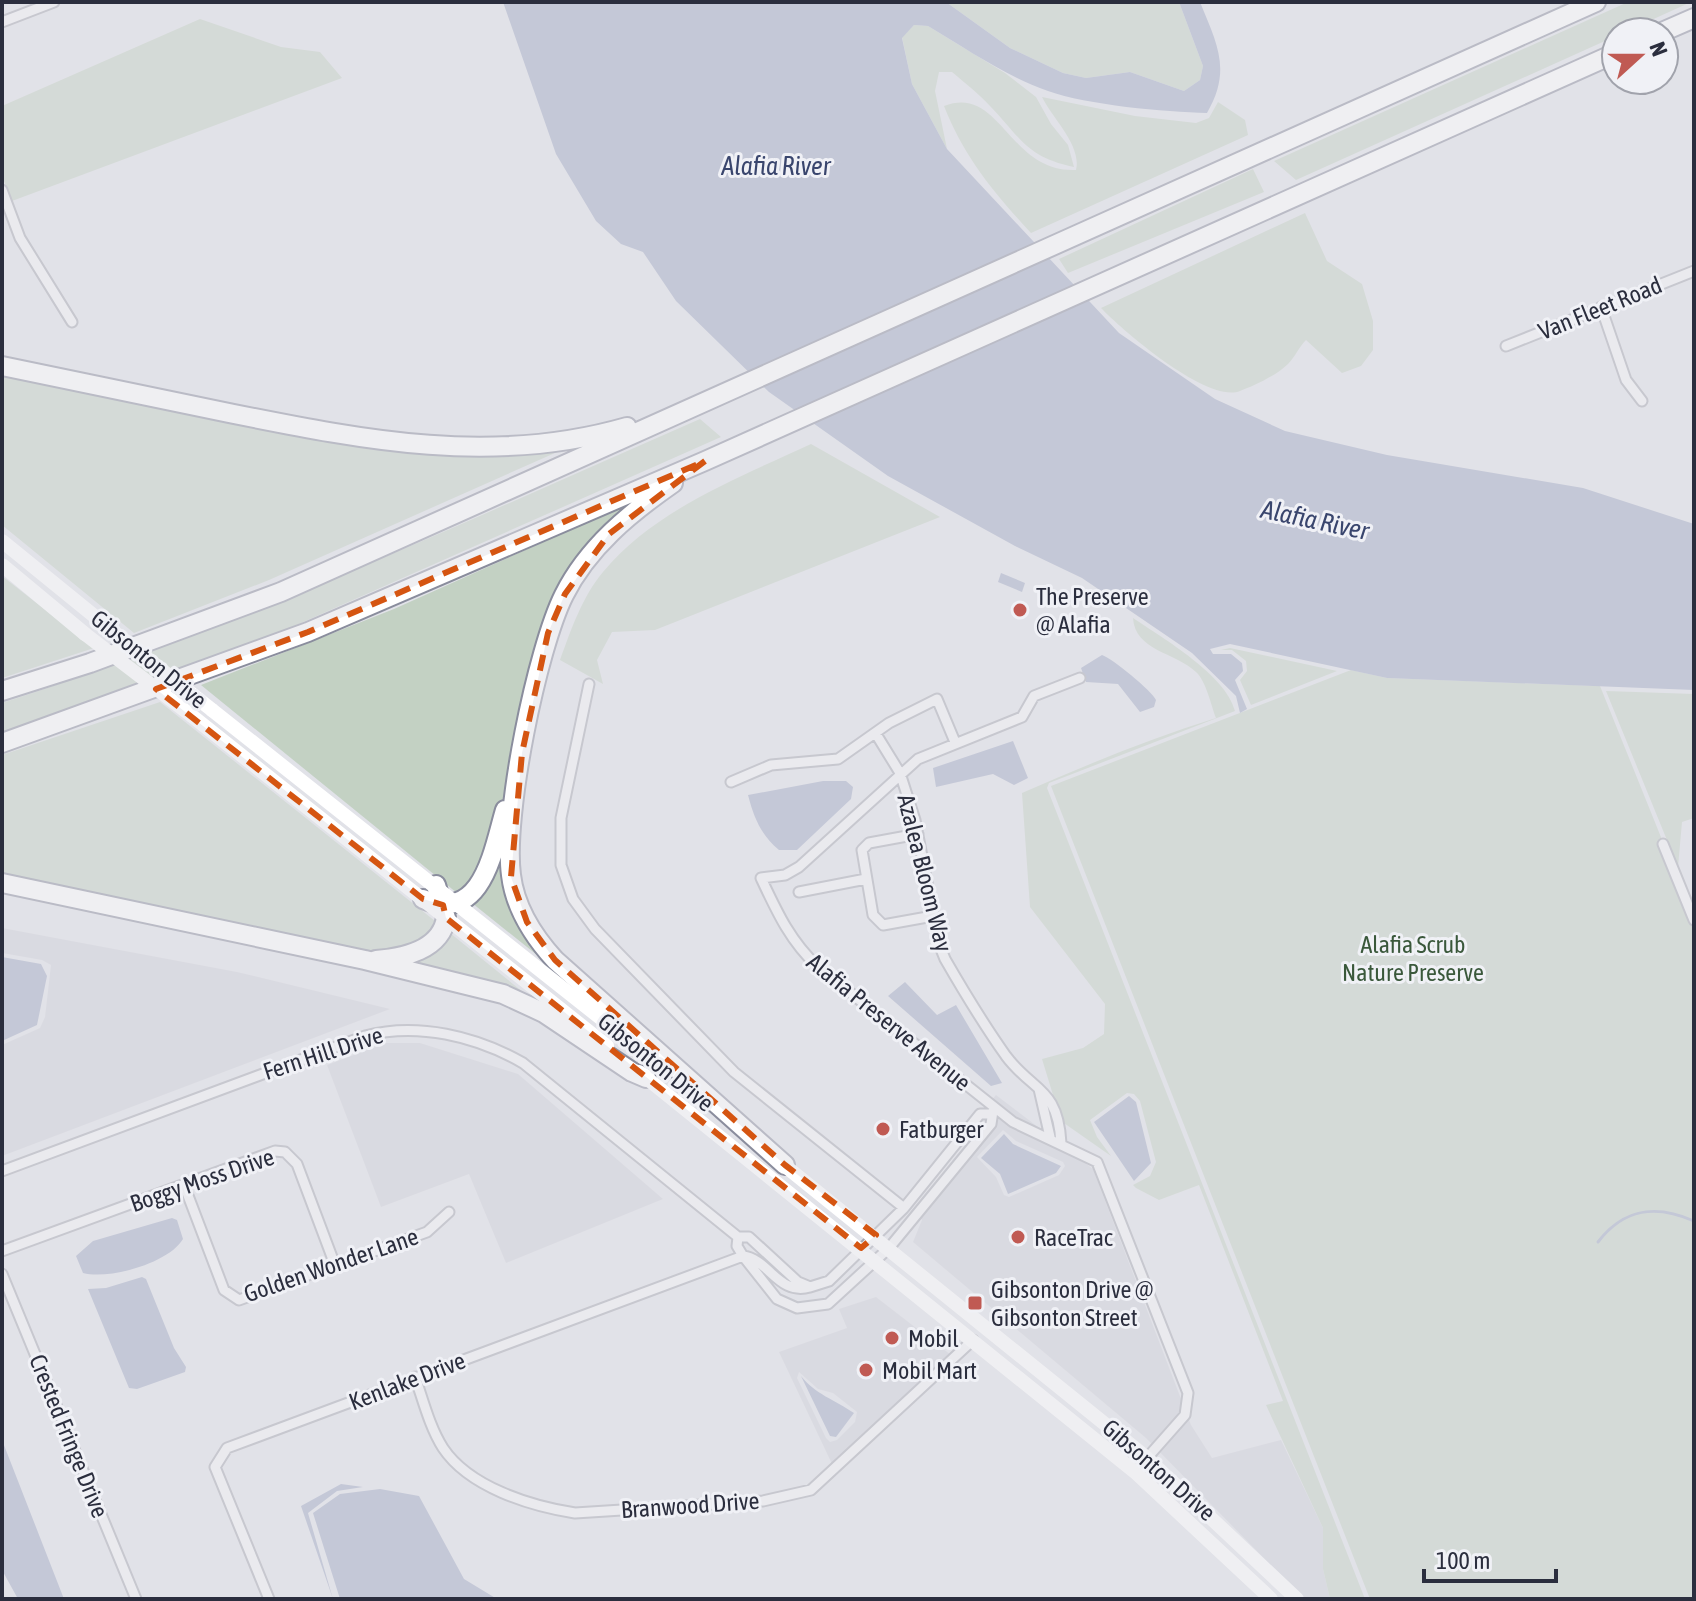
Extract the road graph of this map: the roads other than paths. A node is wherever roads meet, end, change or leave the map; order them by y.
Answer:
1 (54, 2) edge
2 (1596, 2) edge
3 (2, 22) edge
4 (1600, 60) edge
5 (2, 190) edge
6 (1694, 271) edge
7 (1601, 307) junction
8 (72, 322) dead end
9 (1506, 346) dead end
10 (2, 366) edge
11 (1642, 401) dead end
12 (682, 412) junction
13 (705, 461) junction
14 (2, 541) edge
15 (2, 565) edge
16 (1080, 678) dead end
17 (589, 684) dead end
18 (2, 691) edge
19 (876, 734) junction
20 (955, 742) junction
21 (2, 743) edge
22 (522, 753) junction
23 (900, 773) junction
24 (731, 782) dead end
25 (918, 834) junction
26 (1663, 844) dead end
27 (866, 879) junction
28 (2, 883) edge
29 (429, 892) junction
30 (799, 892) dead end
31 (449, 909) junction
32 (933, 916) junction
33 (1694, 920) edge
34 (365, 960) junction
35 (646, 1078) junction
36 (1038, 1085) junction
37 (993, 1111) junction
38 (1050, 1137) junction
39 (1061, 1143) junction
40 (785, 1165) junction
41 (2, 1171) edge
42 (184, 1185) junction
43 (904, 1208) junction
44 (449, 1212) dead end
45 (876, 1235) junction
46 (738, 1237) junction
47 (861, 1248) junction
48 (889, 1248) junction
49 (2, 1251) edge
50 (743, 1256) junction
51 (876, 1261) junction
52 (335, 1265) junction
53 (2, 1274) edge
54 (810, 1287) junction
55 (973, 1340) junction
56 (415, 1377) junction
57 (1047, 1399) junction
58 (1147, 1458) junction
59 (1135, 1472) junction
60 (1220, 1523) junction
61 (136, 1599) edge
62 (269, 1599) edge
63 (1271, 1599) edge
64 (1297, 1599) edge

1 - 3 street
2 - 12 highway
4 - 13 highway
5 - 8 street
6 - 7 street, Van Fleet Road
7 - 9 street, Van Fleet Road
7 - 11 street
10 - 12 highway
12 - 18 highway
13 - 21 highway
13 - 22 highway
14 - 29 main road, Gibsonton Drive, bridge
15 - 29 main road, Gibsonton Drive, bridge
16 - 20 street
17 - 43 street, Gibsonton Drive
19 - 20 street
19 - 23 street, Azalea Bloom Way
19 - 24 street
20 - 23 street
22 - 31 highway
22 - 40 highway
23 - 25 street, Azalea Bloom Way
23 - 37 street, Alafia Preserve Avenue
25 - 27 street
25 - 32 street, Azalea Bloom Way
26 - 33 street
27 - 30 street
27 - 32 street
28 - 34 highway
29 - 31 highway
31 - 34 highway
31 - 35 main road, Gibsonton Drive
31 - 40 main road, Gibsonton Drive
32 - 36 street, Azalea Bloom Way
34 - 35 highway
35 - 47 main road, Gibsonton Drive
36 - 38 street
36 - 39 street, Azalea Bloom Way
37 - 38 street, Alafia Preserve Avenue
37 - 43 street
37 - 48 street
38 - 39 street, Alafia Preserve Avenue
39 - 58 street, Alafia Preserve Avenue
40 - 45 main road, Gibsonton Drive
41 - 46 street, Fern Hill Drive
42 - 49 street, Boggy Moss Drive
42 - 52 street, Boggy Moss Drive
42 - 52 street, Golden Wonder Lane
43 - 45 street
44 - 52 street, Golden Wonder Lane
45 - 47 street
45 - 48 main road, Gibsonton Drive
46 - 50 street
46 - 54 street, Fern Hill Drive
47 - 51 main road, Gibsonton Drive
47 - 54 street
48 - 51 street
48 - 58 main road, Gibsonton Drive
50 - 51 street
50 - 54 street
50 - 56 street, Kenlake Drive
51 - 55 main road, Gibsonton Drive
53 - 61 street, Crested Fringe Drive
55 - 56 street, Branwood Drive
55 - 57 main road, Gibsonton Drive
56 - 62 street, Kenlake Drive
57 - 58 main road
57 - 59 main road, Gibsonton Drive
58 - 60 main road, Gibsonton Drive
59 - 60 main road
59 - 63 main road, Gibsonton Drive
60 - 64 main road, Gibsonton Drive

